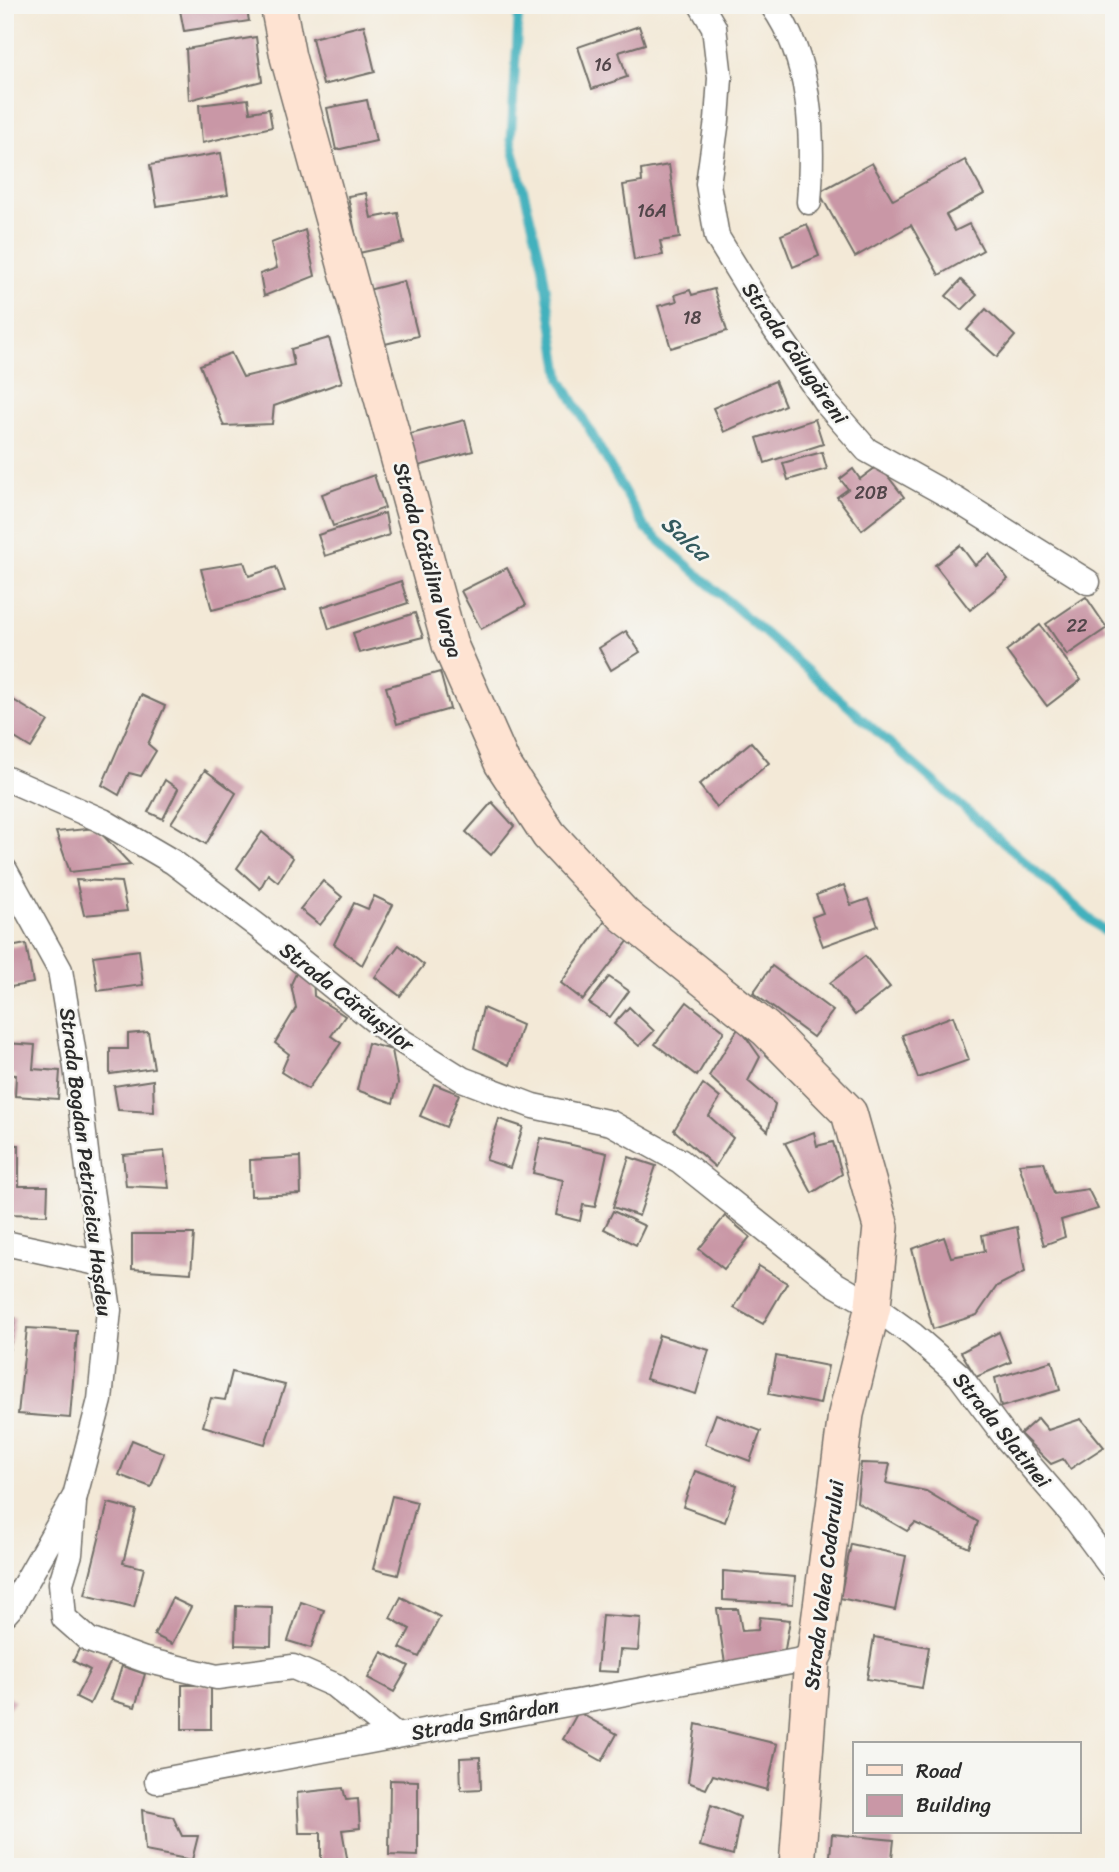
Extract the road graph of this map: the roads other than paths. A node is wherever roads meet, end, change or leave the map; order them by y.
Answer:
1 (278, 5) edge
2 (701, 5) edge
3 (772, 5) edge
4 (810, 202) dead end
5 (1088, 582) dead end
6 (5, 778) edge
7 (5, 870) edge
8 (5, 1243) edge
9 (102, 1264) junction
10 (873, 1307) junction
11 (75, 1496) junction
12 (1114, 1571) edge
13 (5, 1614) edge
14 (813, 1658) junction
15 (396, 1736) junction
16 (157, 1781) dead end
17 (797, 1867) edge

1 - 10 main road, Strada Cătălina Varga
2 - 5 street, Strada Călugăreni
3 - 4 street
6 - 10 street, Strada Cărăușilor
7 - 9 street, Strada Bogdan Petriceicu Hașdeu
8 - 9 street
9 - 11 street, Strada Bogdan Petriceicu Hașdeu
10 - 12 street, Strada Slatinei
10 - 14 main road, Strada Valea Codorului
11 - 13 street, Strada Bogdan Petriceicu Hașdeu
11 - 15 street
14 - 15 street, Strada Smârdan
14 - 17 main road, Strada Valea Codorului
15 - 16 street, Strada Smârdan

